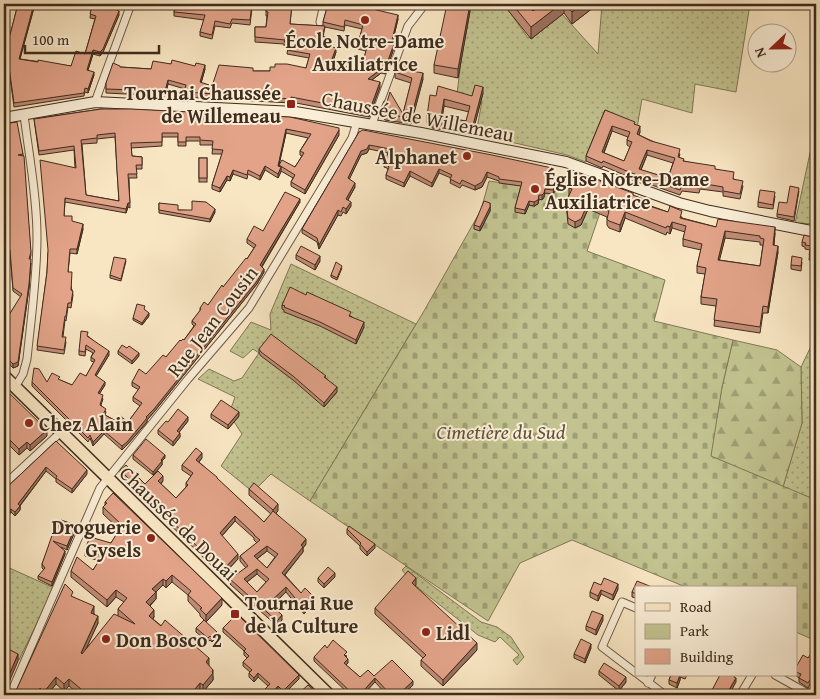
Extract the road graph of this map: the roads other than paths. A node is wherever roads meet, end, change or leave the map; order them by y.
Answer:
1 (131, 4) edge
2 (324, 4) edge
3 (425, 4) edge
4 (320, 22) dead end
5 (95, 102) junction
6 (24, 115) junction
7 (4, 118) edge
8 (357, 122) junction
9 (372, 124) junction
10 (816, 232) edge
11 (4, 376) edge
12 (15, 387) junction
13 (61, 432) junction
14 (107, 478) junction
15 (4, 485) edge
16 (635, 608) edge
17 (635, 672) edge
18 (640, 676) edge
19 (652, 676) edge
20 (751, 676) edge
21 (776, 676) edge
22 (648, 683) junction
23 (10, 695) edge
24 (329, 695) edge
25 (665, 695) edge
26 (740, 695) edge
27 (810, 695) edge

1 - 5 street
2 - 4 street
3 - 9 street
5 - 6 street, Chaussée de Willemeau
5 - 8 street, Chaussée de Willemeau
6 - 7 street, Chaussée de Willemeau
6 - 12 street
8 - 9 street, Chaussée de Willemeau
8 - 14 street, Rue Jean Cousin
9 - 10 street, Chaussée de Willemeau
11 - 12 main road, Chaussée de Douai
12 - 13 main road, Chaussée de Douai
13 - 14 main road, Chaussée de Douai
13 - 15 street
14 - 23 street, Rue Jean Cousin
14 - 24 main road, Chaussée de Douai
16 - 17 street
18 - 22 street
19 - 22 street
20 - 26 street
21 - 27 street
22 - 25 street

